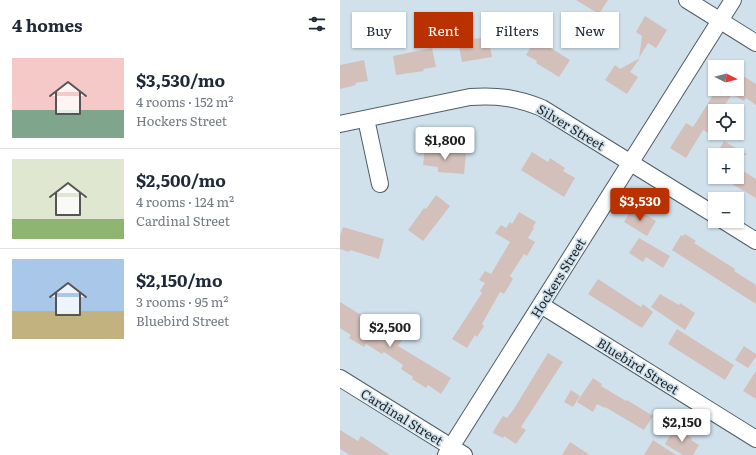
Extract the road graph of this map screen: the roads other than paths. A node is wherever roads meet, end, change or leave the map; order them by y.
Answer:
1 (687, 0) edge
2 (733, 0) edge
3 (720, 20) junction
4 (756, 43) edge
5 (366, 119) junction
6 (340, 124) edge
7 (631, 163) junction
8 (380, 184) dead end
9 (708, 211) edge
10 (735, 228) edge
11 (756, 241) edge
12 (541, 305) junction
13 (340, 378) edge
14 (756, 439) edge
15 (454, 452) edge

1 - 3 street
2 - 3 street, Hockers Street
3 - 4 street
3 - 7 street, Hockers Street
5 - 6 street, Silver Street
5 - 7 street, Silver Street
5 - 8 street
7 - 9 street, Silver Street
7 - 12 street, Hockers Street
10 - 11 street
12 - 14 street, Bluebird Street
12 - 15 street, Hockers Street
13 - 15 street, Cardinal Street

